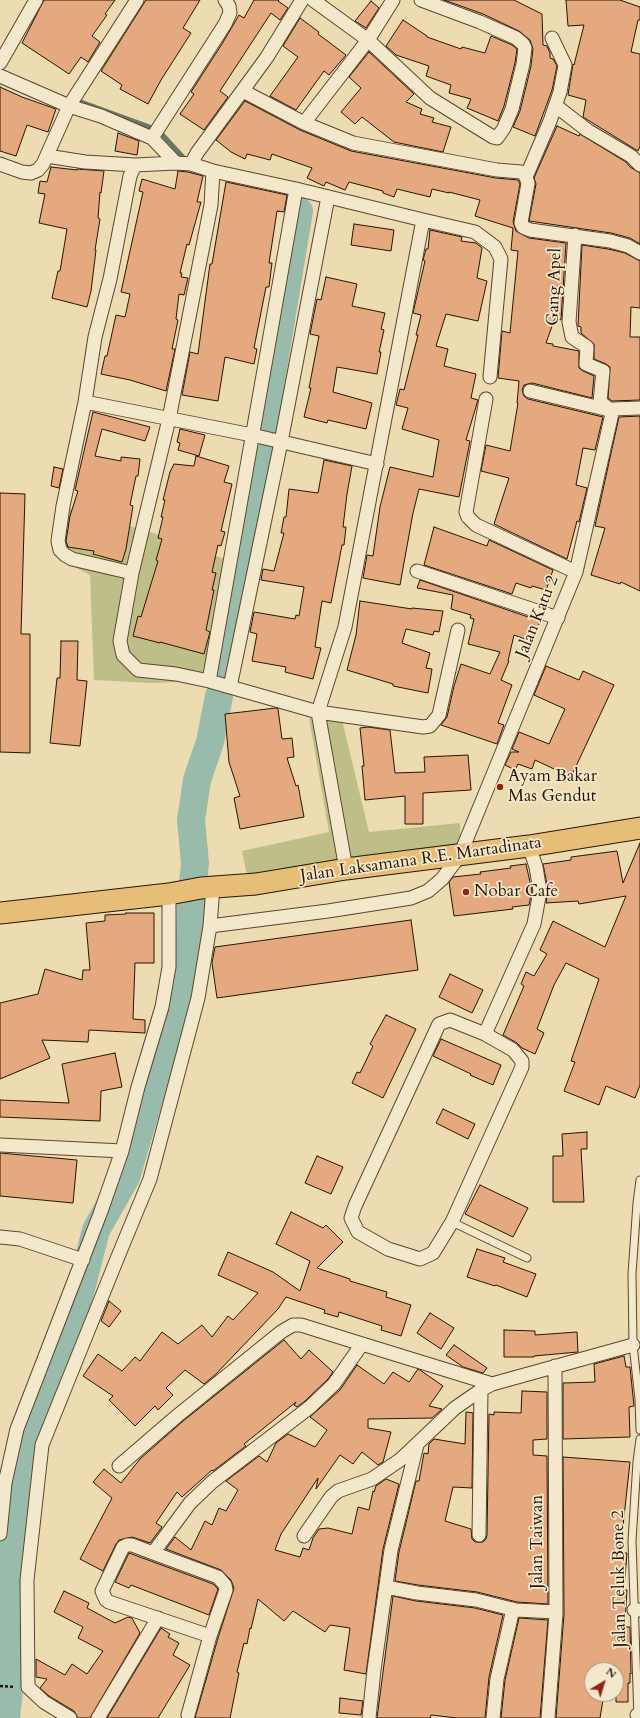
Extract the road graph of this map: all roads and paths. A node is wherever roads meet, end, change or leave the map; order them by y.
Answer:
1 (36, 0) edge
2 (137, 0) edge
3 (225, 0) edge
4 (302, 0) edge
5 (313, 0) edge
6 (393, 0) edge
7 (421, 0) edge
8 (552, 38) dead end
9 (368, 40) junction
10 (0, 63) edge
11 (0, 76) edge
12 (243, 91) junction
13 (69, 106) junction
14 (556, 106) junction
15 (304, 123) junction
16 (152, 138) junction
17 (46, 156) junction
18 (176, 163) junction
19 (0, 164) edge
20 (191, 164) junction
21 (135, 165) junction
22 (640, 165) edge
23 (213, 171) junction
24 (526, 177) junction
25 (296, 189) junction
26 (328, 197) junction
27 (423, 220) junction
28 (575, 235) junction
29 (640, 253) edge
30 (490, 377) dead end
31 (530, 391) dead end
32 (486, 399) dead end
33 (85, 402) junction
34 (640, 408) edge
35 (612, 411) junction
36 (169, 419) junction
37 (255, 436) junction
38 (277, 442) junction
39 (377, 464) junction
40 (417, 571) dead end
41 (576, 572) junction
42 (132, 573) junction
43 (558, 618) junction
44 (458, 630) dead end
45 (209, 682) junction
46 (230, 687) junction
47 (318, 712) junction
48 (640, 828) edge
49 (529, 846) junction
50 (460, 855) junction
51 (346, 869) junction
52 (207, 888) junction
53 (175, 893) junction
54 (0, 914) edge
55 (210, 926) junction
56 (485, 1034) junction
57 (0, 1145) edge
58 (122, 1151) junction
59 (640, 1180) edge
60 (452, 1222) junction
61 (0, 1237) edge
62 (527, 1258) dead end
63 (83, 1260) junction
64 (362, 1344) junction
65 (633, 1345) junction
66 (555, 1366) junction
67 (486, 1387) junction
68 (640, 1430) edge
69 (640, 1439) edge
70 (417, 1445) junction
71 (119, 1466) dead end
72 (0, 1534) edge
73 (479, 1535) dead end
74 (304, 1536) dead end
75 (153, 1553) junction
76 (386, 1587) junction
77 (514, 1609) junction
78 (637, 1610) edge
79 (556, 1612) junction
80 (158, 1618) junction
81 (210, 1636) junction
82 (0, 1686) edge
83 (18, 1686) dead end
84 (188, 1715) dead end
85 (638, 1716) edge
86 (70, 1718) edge
87 (98, 1718) edge
88 (370, 1718) edge
89 (493, 1718) edge
90 (548, 1718) edge

1 - 10 street
2 - 13 street
3 - 16 street
4 - 12 street
5 - 9 street
6 - 9 street
7 - 9 street
8 - 14 street
9 - 15 street
11 - 13 street
12 - 15 street
12 - 20 street
13 - 16 street
13 - 17 street
14 - 22 street
14 - 24 street
15 - 24 street
16 - 18 street
17 - 19 street
17 - 21 street
18 - 20 street
18 - 21 street
20 - 23 street
21 - 33 street
23 - 25 street
23 - 36 street
24 - 28 street
25 - 26 street
25 - 37 street
26 - 27 street
26 - 38 street
27 - 30 street
27 - 39 street
28 - 29 street
28 - 35 street, Gang Apel
31 - 35 street
32 - 41 street
33 - 36 street
33 - 42 street
34 - 35 street
35 - 41 street, Jalan Katu 2
36 - 37 street
36 - 42 street
37 - 38 street
37 - 45 street
38 - 39 street
38 - 46 street
39 - 47 street
40 - 43 street
41 - 43 street, Jalan Katu 2
42 - 45 street
43 - 50 street, Jalan Katu 2
44 - 47 street
45 - 46 street
46 - 47 street
47 - 51 street
48 - 49 main road, Jalan Laksamana R.E. Martadinata
49 - 50 main road, Jalan Laksamana R.E. Martadinata
49 - 56 street
50 - 51 main road, Jalan Laksamana R.E. Martadinata
50 - 55 street, Jalan Katu 2
51 - 52 main road, Jalan Laksamana R.E. Martadinata
52 - 53 main road, Jalan Laksamana R.E. Martadinata
52 - 55 street
53 - 54 main road, Jalan Laksamana R.E. Martadinata
53 - 58 street
55 - 86 street
56 - 60 street
56 - 60 street
57 - 58 street
58 - 63 street
59 - 65 lane
60 - 62 lane
61 - 63 street
63 - 72 street
64 - 67 street
64 - 71 street
64 - 75 street
65 - 66 street
65 - 68 lane
66 - 67 street
66 - 79 street, Jalan Taiwan
67 - 70 street
67 - 73 street
69 - 78 lane, Jalan Teluk Bone 2
70 - 74 street
70 - 76 street
75 - 80 street
75 - 81 street
76 - 77 street
76 - 88 street
77 - 79 street
77 - 89 street
78 - 85 lane, Jalan Teluk Bone 2
79 - 90 street, Jalan Taiwan
80 - 81 street
80 - 87 street
81 - 84 street
82 - 83 path

